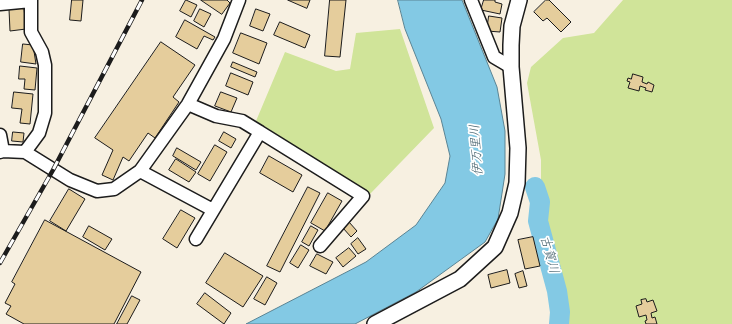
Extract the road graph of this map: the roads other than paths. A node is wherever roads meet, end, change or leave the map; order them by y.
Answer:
1 (31, 0) edge
2 (239, 0) edge
3 (471, 0) edge
4 (519, 0) edge
5 (0, 4) edge
6 (511, 67) junction
7 (188, 104) junction
8 (260, 132) junction
9 (0, 135) edge
10 (1, 152) edge
11 (26, 152) junction
12 (140, 171) junction
13 (214, 210) junction
14 (196, 239) dead end
15 (320, 246) dead end
16 (375, 324) edge

1 - 5 street
1 - 11 street
2 - 7 street
3 - 6 street
4 - 6 street
6 - 16 street
7 - 8 street
7 - 12 street
8 - 13 street
8 - 15 street
9 - 10 street
10 - 11 street
11 - 12 street
12 - 13 street
13 - 14 street

